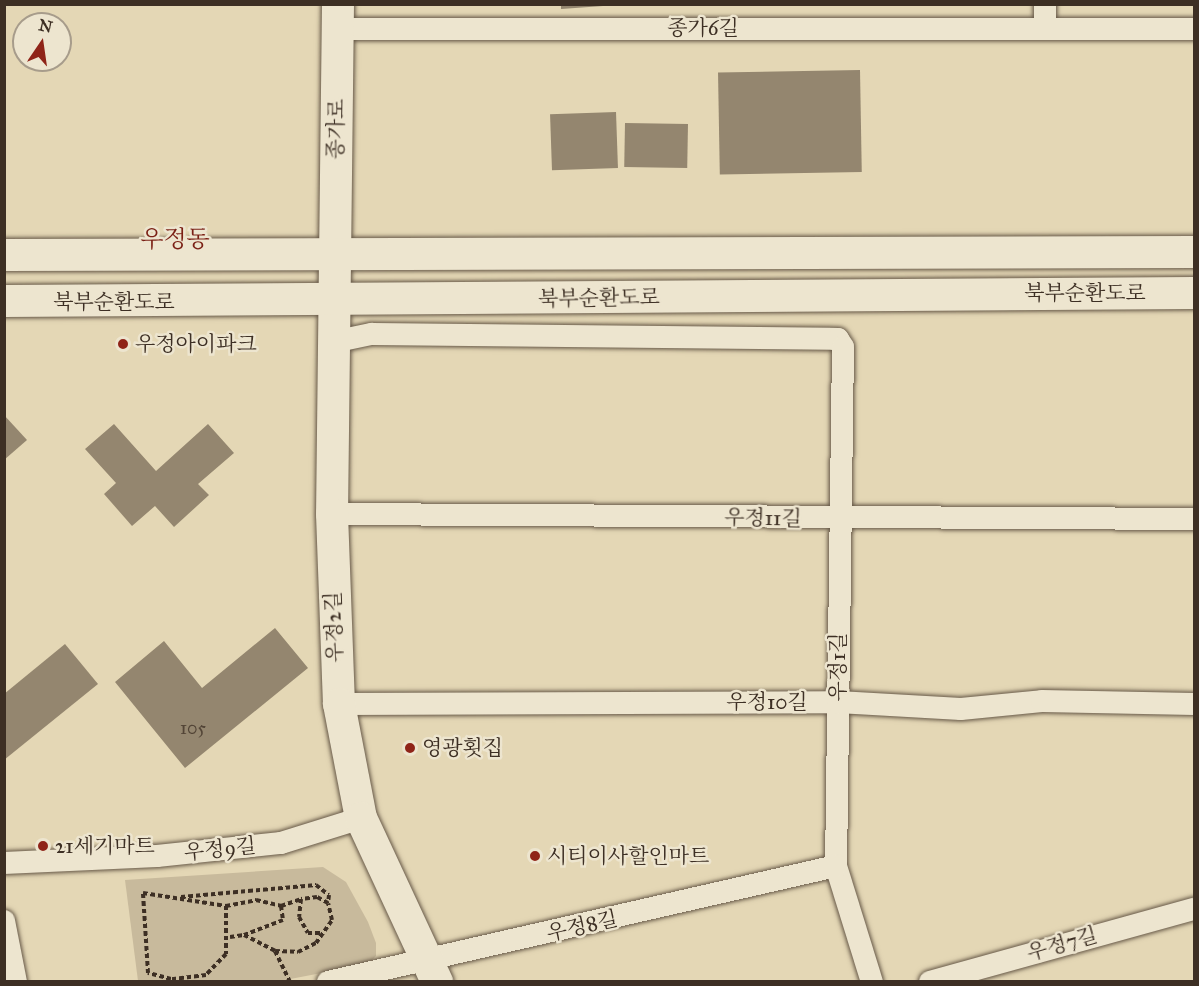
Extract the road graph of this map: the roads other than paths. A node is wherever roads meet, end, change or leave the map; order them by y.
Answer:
1 (1045, 4) edge
2 (338, 17) edge
3 (1045, 28) junction
4 (1194, 29) edge
5 (1194, 252) edge
6 (333, 253) junction
7 (4, 255) edge
8 (1194, 293) edge
9 (333, 300) junction
10 (4, 301) edge
11 (99, 303) junction
12 (4, 316) edge
13 (333, 342) junction
14 (332, 514) junction
15 (839, 518) junction
16 (1194, 519) edge
17 (838, 702) junction
18 (339, 704) junction
19 (1194, 704) edge
20 (361, 818) junction
21 (4, 863) edge
22 (836, 866) junction
23 (1194, 909) edge
24 (4, 921) edge
25 (434, 971) edge
26 (16, 981) edge
27 (328, 981) edge
28 (872, 981) edge
29 (930, 981) edge

1 - 3 street
2 - 3 street, 종가6길
2 - 6 main road, 종가로
3 - 4 street, 종가6길
5 - 6 main road, 북부순환도로
6 - 7 main road, 북부순환도로
6 - 9 main road, 우정2길
8 - 9 main road, 북부순환도로
9 - 11 main road, 북부순환도로
9 - 13 main road, 우정2길
10 - 11 main road, 북부순환도로
11 - 12 main road
13 - 14 main road, 우정2길
13 - 15 street, 우정1길
14 - 15 street, 우정11길
14 - 18 main road, 우정2길
15 - 16 street, 우정11길
15 - 17 street, 우정1길
17 - 18 street, 우정10길
17 - 19 street, 우정10길
17 - 22 street, 우정1길
18 - 20 main road, 우정2길
20 - 21 street, 우정9길
20 - 25 main road, 우정2길
22 - 25 street, 우정8길
22 - 28 street, 우정1길
23 - 29 street, 우정7길
24 - 26 street
25 - 27 street, 우정8길

